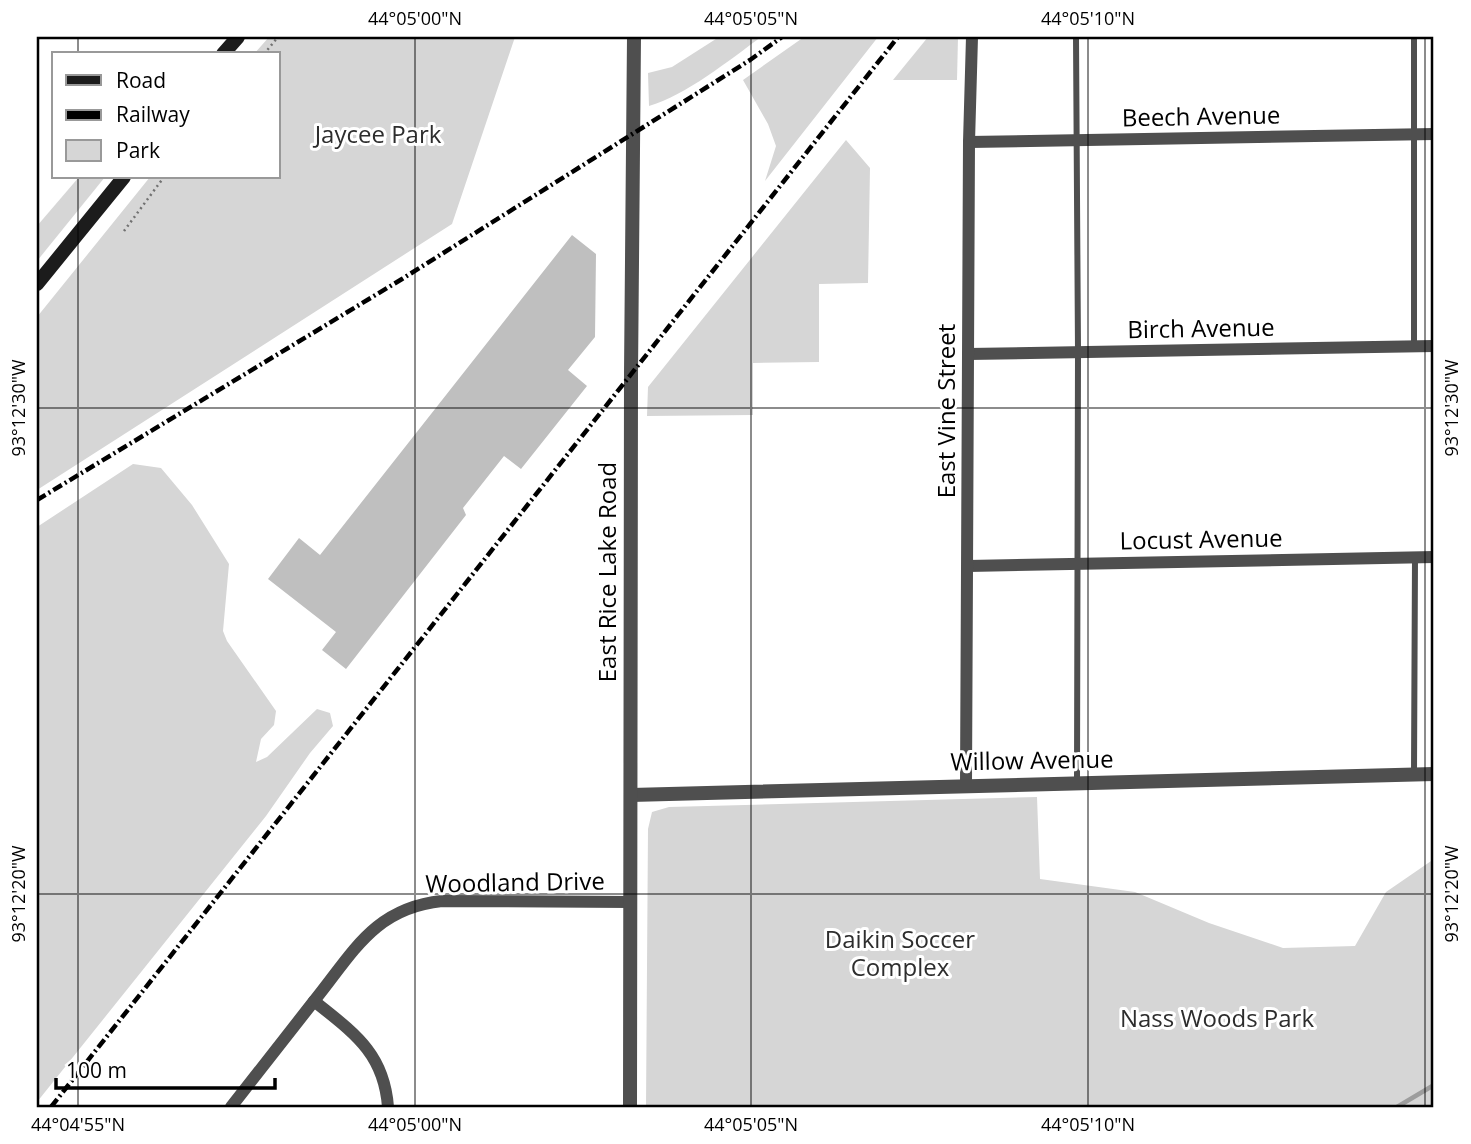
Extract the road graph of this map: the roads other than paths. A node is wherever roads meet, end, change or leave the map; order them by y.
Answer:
1 (238, 37) edge
2 (634, 37) edge
3 (972, 37) edge
4 (1076, 37) edge
5 (1414, 37) edge
6 (225, 52) edge
7 (1413, 134) junction
8 (1434, 134) edge
9 (1077, 141) junction
10 (969, 142) junction
11 (123, 178) edge
12 (37, 284) edge
13 (1414, 346) junction
14 (1434, 346) edge
15 (1078, 352) junction
16 (968, 354) junction
17 (1434, 557) edge
18 (1415, 558) junction
19 (1078, 564) junction
20 (968, 566) junction
21 (1414, 774) junction
22 (1434, 774) edge
23 (1077, 782) junction
24 (966, 785) junction
25 (631, 795) junction
26 (631, 902) junction
27 (314, 1001) junction
28 (231, 1107) edge
29 (388, 1107) edge
30 (630, 1107) edge

1 - 6 main road
2 - 25 street, East Rice Lake Road
3 - 10 street, East Vine Street
4 - 9 lane
5 - 7 lane
7 - 8 street, Beech Avenue
7 - 9 street, Beech Avenue
7 - 13 lane
9 - 10 street, Beech Avenue
9 - 15 lane
10 - 16 street, East Vine Street
11 - 12 main road
13 - 14 street, Birch Avenue
13 - 15 street, Birch Avenue
15 - 16 street, Birch Avenue
15 - 19 lane
16 - 20 street, East Vine Street
17 - 18 street, Locust Avenue
18 - 19 street, Locust Avenue
18 - 21 lane
19 - 20 street, Locust Avenue
19 - 23 lane
20 - 24 street, East Vine Street
21 - 22 street, Willow Avenue
21 - 23 street, Willow Avenue
23 - 24 street, Willow Avenue
24 - 25 street, Willow Avenue
25 - 26 street, East Rice Lake Road
26 - 27 street, Woodland Drive
26 - 30 street, East Rice Lake Road
27 - 28 street, Woodland Drive
27 - 29 street

